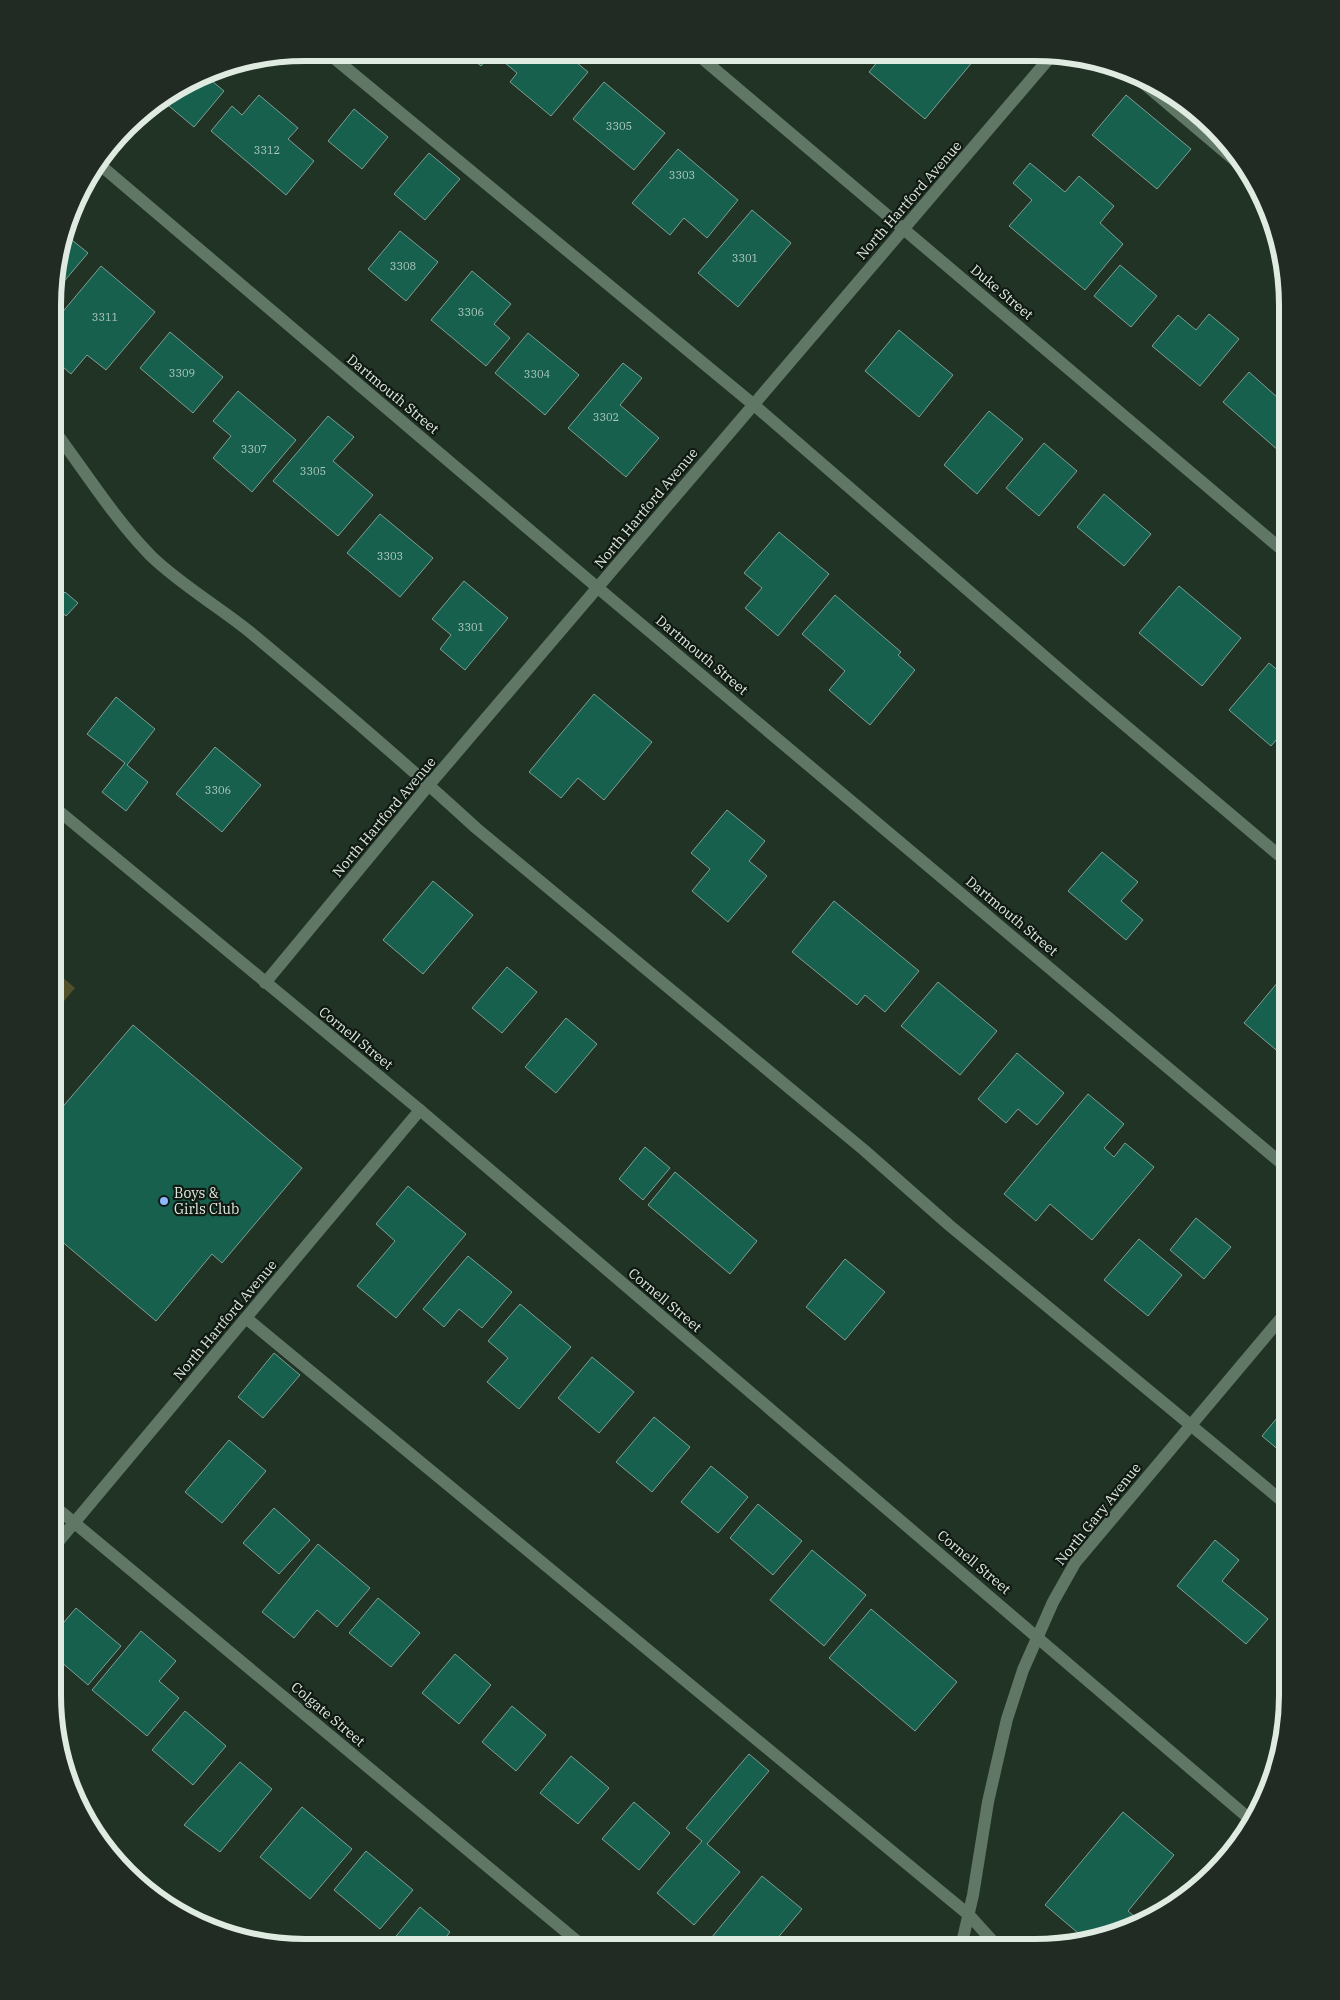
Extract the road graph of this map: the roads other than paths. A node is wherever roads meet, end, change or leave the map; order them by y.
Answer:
1 (338, 61) edge
2 (705, 61) edge
3 (1046, 62) edge
4 (1152, 91) edge
5 (1223, 151) edge
6 (103, 168) edge
7 (904, 229) junction
8 (754, 405) junction
9 (61, 440) edge
10 (1279, 547) edge
11 (598, 588) junction
12 (429, 785) junction
13 (61, 813) edge
14 (1279, 855) edge
15 (264, 983) junction
16 (420, 1110) junction
17 (1279, 1161) edge
18 (246, 1318) junction
19 (1279, 1320) edge
20 (1190, 1426) junction
21 (1279, 1498) edge
22 (61, 1511) edge
23 (74, 1523) junction
24 (61, 1538) edge
25 (1037, 1638) junction
26 (1246, 1816) edge
27 (969, 1914) junction
28 (575, 1939) edge
29 (963, 1939) edge
30 (991, 1939) edge

1 - 8 street
2 - 7 street, Duke Street
3 - 7 street, North Hartford Avenue
4 - 5 street
6 - 11 street, Dartmouth Street
7 - 8 street, North Hartford Avenue
7 - 10 street, Duke Street
8 - 11 street, North Hartford Avenue
8 - 14 street
9 - 12 street
11 - 12 street, North Hartford Avenue
11 - 17 street, Dartmouth Street
12 - 15 street, North Hartford Avenue
12 - 20 street
13 - 15 street, Cornell Street
15 - 16 street, Cornell Street
16 - 18 street, North Hartford Avenue
16 - 25 street, Cornell Street
18 - 23 street, North Hartford Avenue
18 - 27 street
19 - 20 street, North Gary Avenue
20 - 21 street
20 - 25 street, North Gary Avenue
22 - 23 street, Colgate Street
23 - 24 street, North Hartford Avenue
23 - 28 street, Colgate Street
25 - 26 street, Cornell Street
25 - 27 street, North Gary Avenue
27 - 29 street, North Gary Avenue
27 - 30 street

